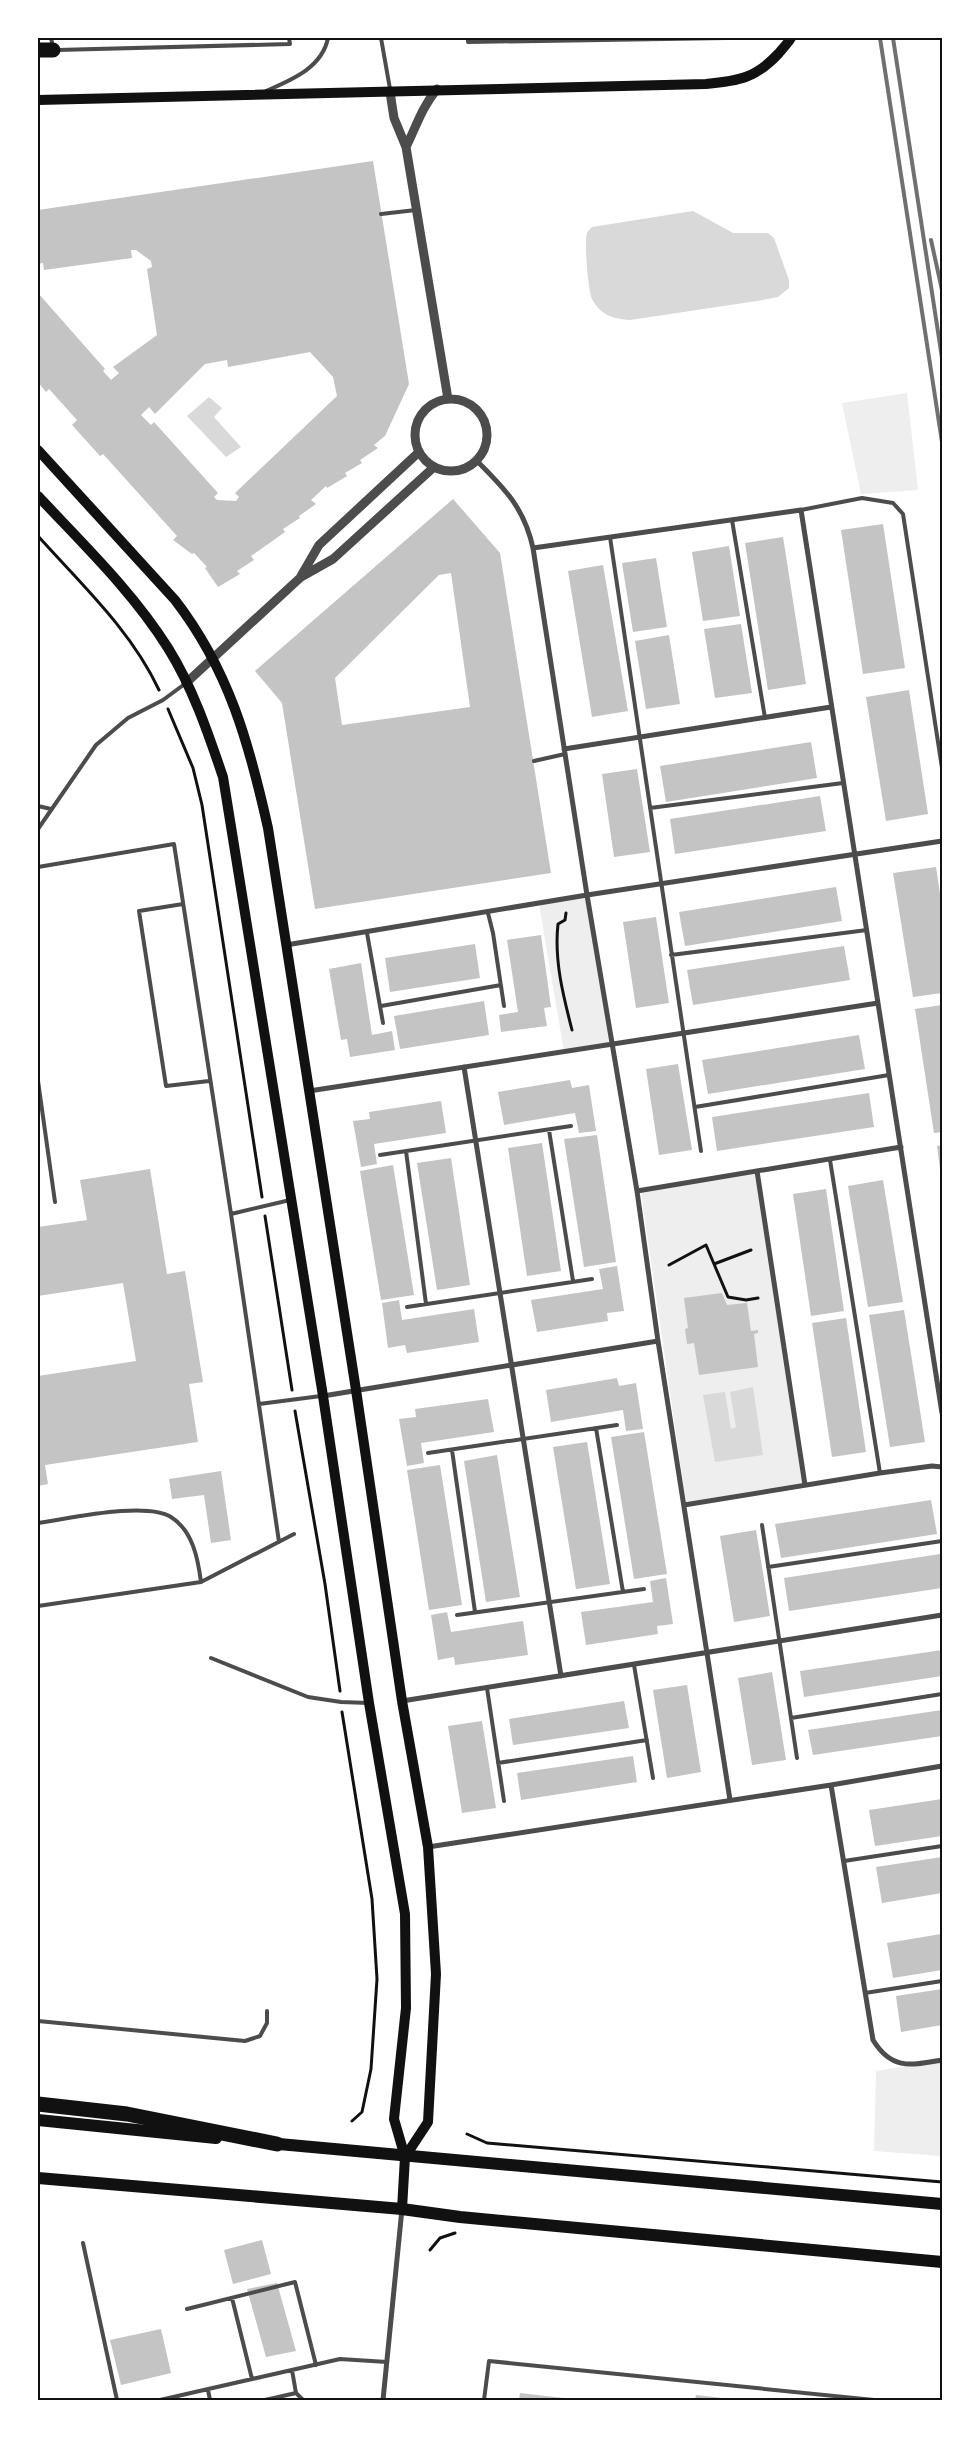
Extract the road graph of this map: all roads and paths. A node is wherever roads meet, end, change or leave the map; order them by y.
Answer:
1 (289, 38) edge
2 (328, 38) edge
3 (381, 38) edge
4 (468, 38) edge
5 (727, 38) edge
6 (791, 38) edge
7 (52, 44) edge
8 (38, 50) edge
9 (437, 89) junction
10 (390, 92) junction
11 (257, 95) junction
12 (38, 100) edge
13 (406, 148) junction
14 (416, 210) junction
15 (381, 214) dead end
16 (448, 399) junction
17 (38, 450) edge
18 (419, 452) junction
19 (476, 460) junction
20 (434, 467) junction
21 (38, 496) edge
22 (801, 510) junction
23 (732, 520) junction
24 (38, 536) edge
25 (610, 537) junction
26 (533, 548) junction
27 (301, 577) junction
28 (213, 658) junction
29 (186, 683) junction
30 (163, 700) junction
31 (832, 707) junction
32 (765, 718) junction
33 (640, 737) junction
34 (565, 752) junction
35 (534, 761) dead end
36 (942, 768) edge
37 (843, 783) junction
38 (38, 806) edge
39 (650, 808) junction
40 (52, 809) junction
41 (38, 829) edge
42 (942, 841) edge
43 (855, 856) junction
44 (38, 867) edge
45 (662, 885) junction
46 (587, 895) junction
47 (182, 904) junction
48 (488, 913) junction
49 (566, 913) dead end
50 (867, 930) junction
51 (367, 933) junction
52 (286, 946) junction
53 (672, 955) junction
54 (501, 985) junction
55 (878, 1003) junction
56 (381, 1006) junction
57 (504, 1006) dead end
58 (383, 1023) dead end
59 (572, 1030) dead end
60 (683, 1033) junction
61 (612, 1044) junction
62 (464, 1067) junction
63 (890, 1075) junction
64 (209, 1081) junction
65 (38, 1082) edge
66 (308, 1091) junction
67 (695, 1107) junction
68 (571, 1126) dead end
69 (549, 1130) junction
70 (476, 1141) junction
71 (901, 1147) junction
72 (406, 1151) junction
73 (702, 1151) dead end
74 (380, 1154) dead end
75 (830, 1160) junction
76 (757, 1171) junction
77 (637, 1191) junction
78 (290, 1200) junction
79 (55, 1202) dead end
80 (263, 1206) junction
81 (231, 1214) junction
82 (751, 1250) dead end
83 (669, 1264) dead end
84 (714, 1264) junction
85 (592, 1279) dead end
86 (573, 1281) junction
87 (500, 1292) junction
88 (758, 1298) dead end
89 (426, 1304) junction
90 (407, 1307) dead end
91 (658, 1341) junction
92 (513, 1365) junction
93 (356, 1390) junction
94 (324, 1396) junction
95 (293, 1399) junction
96 (259, 1404) junction
97 (942, 1413) edge
98 (618, 1425) dead end
99 (596, 1428) junction
100 (523, 1438) junction
101 (452, 1450) junction
102 (428, 1453) dead end
103 (942, 1467) edge
104 (880, 1473) junction
105 (805, 1485) junction
106 (684, 1505) junction
107 (38, 1523) edge
108 (762, 1526) dead end
109 (294, 1534) dead end
110 (942, 1541) edge
111 (279, 1542) junction
112 (768, 1567) junction
113 (201, 1582) junction
114 (644, 1589) dead end
115 (622, 1592) junction
116 (549, 1603) junction
117 (38, 1606) edge
118 (475, 1612) junction
119 (457, 1615) dead end
120 (942, 1615) edge
121 (780, 1641) junction
122 (707, 1654) junction
123 (211, 1658) dead end
124 (634, 1665) junction
125 (561, 1676) junction
126 (487, 1688) junction
127 (942, 1694) edge
128 (402, 1701) junction
129 (341, 1702) junction
130 (369, 1703) junction
131 (791, 1718) junction
132 (647, 1740) junction
133 (797, 1758) dead end
134 (498, 1763) junction
135 (942, 1766) edge
136 (653, 1778) dead end
137 (831, 1785) junction
138 (504, 1800) dead end
139 (730, 1800) junction
140 (942, 1846) edge
141 (428, 1847) junction
142 (844, 1862) junction
143 (942, 1981) edge
144 (865, 1993) junction
145 (267, 2011) dead end
146 (38, 2022) edge
147 (942, 2060) edge
148 (38, 2104) edge
149 (38, 2120) edge
150 (352, 2120) dead end
151 (467, 2134) dead end
152 (277, 2144) junction
153 (405, 2157) junction
154 (38, 2178) edge
155 (942, 2182) edge
156 (942, 2204) edge
157 (402, 2209) junction
158 (84, 2243) dead end
159 (942, 2262) edge
160 (232, 2298) junction
161 (187, 2309) dead end
162 (387, 2362) junction
163 (316, 2365) junction
164 (292, 2370) junction
165 (252, 2380) junction
166 (208, 2390) junction
167 (296, 2393) junction
168 (118, 2400) edge
169 (160, 2400) edge
170 (210, 2400) edge
171 (265, 2400) edge
172 (303, 2400) edge
173 (383, 2400) edge
174 (484, 2400) edge
175 (874, 2400) edge

1 - 7 lane
2 - 11 lane
3 - 10 lane
4 - 5 lane
6 - 9 main road
7 - 8 highway
9 - 10 main road
9 - 13 street
10 - 11 main road
10 - 13 street
11 - 12 main road
13 - 14 street
14 - 15 lane
14 - 16 street
16 - 18 street
16 - 19 street
17 - 28 main road
18 - 20 street
18 - 27 street
19 - 20 street
19 - 26 street
20 - 27 street
21 - 29 main road
22 - 23 street
22 - 31 street
22 - 36 lane
23 - 25 street
23 - 32 lane
24 - 30 path
25 - 26 street
25 - 33 lane
26 - 34 street
27 - 28 street
28 - 29 street
28 - 52 main road
29 - 30 lane
29 - 78 main road
30 - 40 lane
30 - 80 path
31 - 32 street
31 - 37 street
32 - 33 street
33 - 34 street
33 - 39 lane
34 - 35 lane
34 - 46 street
37 - 39 lane
37 - 43 street
38 - 40 lane
39 - 45 lane
40 - 41 lane
42 - 43 street
43 - 45 street
43 - 50 street
44 - 47 lane
45 - 46 street
45 - 53 lane
46 - 48 street
46 - 61 street
47 - 64 lane
47 - 64 lane
48 - 51 street
48 - 54 lane
49 - 59 path
50 - 53 lane
50 - 55 street
51 - 52 street
51 - 56 lane
52 - 66 main road
53 - 60 lane
54 - 56 lane
54 - 57 lane
55 - 60 street
55 - 63 street
56 - 58 lane
60 - 61 street
60 - 67 lane
61 - 62 street
61 - 77 street
62 - 66 street
62 - 70 street
63 - 67 lane
63 - 71 street
64 - 81 lane
65 - 79 lane
66 - 93 main road
67 - 73 lane
68 - 69 lane
69 - 70 lane
69 - 86 lane
70 - 72 lane
70 - 87 street
71 - 75 street
71 - 97 street
72 - 74 lane
72 - 89 lane
75 - 76 street
75 - 104 lane
76 - 77 street
76 - 105 street
77 - 91 street
78 - 80 lane
78 - 94 main road
80 - 81 lane
80 - 95 path
81 - 96 lane
82 - 84 path
83 - 84 path
84 - 88 path
85 - 86 lane
86 - 87 lane
87 - 89 lane
87 - 92 street
89 - 90 lane
91 - 92 street
91 - 106 street
92 - 93 street
92 - 100 street
93 - 94 street
93 - 128 main road
94 - 95 lane
94 - 130 main road
95 - 96 lane
95 - 129 path
96 - 111 lane
98 - 99 lane
99 - 100 lane
99 - 115 lane
100 - 101 lane
100 - 116 street
101 - 102 lane
101 - 118 lane
103 - 104 street
104 - 105 street
105 - 106 street
106 - 122 street
107 - 113 lane
108 - 112 lane
109 - 111 lane
110 - 112 lane
111 - 113 lane
112 - 121 lane
113 - 117 lane
114 - 115 lane
115 - 116 lane
116 - 118 lane
116 - 125 street
118 - 119 lane
120 - 121 street
121 - 122 street
121 - 131 lane
122 - 124 street
122 - 139 street
123 - 129 lane
124 - 125 street
124 - 132 lane
125 - 126 street
126 - 128 street
126 - 134 lane
127 - 131 lane
128 - 141 main road
129 - 130 lane
129 - 150 path
130 - 153 main road
131 - 133 lane
132 - 134 lane
132 - 136 lane
134 - 138 lane
135 - 137 street
137 - 139 street
137 - 142 street
139 - 141 street
140 - 142 lane
141 - 153 main road
142 - 144 street
143 - 144 lane
144 - 147 street
145 - 146 lane
148 - 152 highway
149 - 152 main road
151 - 155 path
152 - 153 main road
153 - 156 main road
153 - 157 main road
154 - 157 main road
157 - 159 main road
157 - 162 street
158 - 168 lane
160 - 161 lane
160 - 163 lane
160 - 165 lane
162 - 163 lane
162 - 173 street
163 - 164 lane
164 - 165 lane
164 - 167 lane
165 - 166 lane
166 - 169 lane
166 - 170 lane
167 - 171 lane
167 - 172 lane
174 - 175 lane

